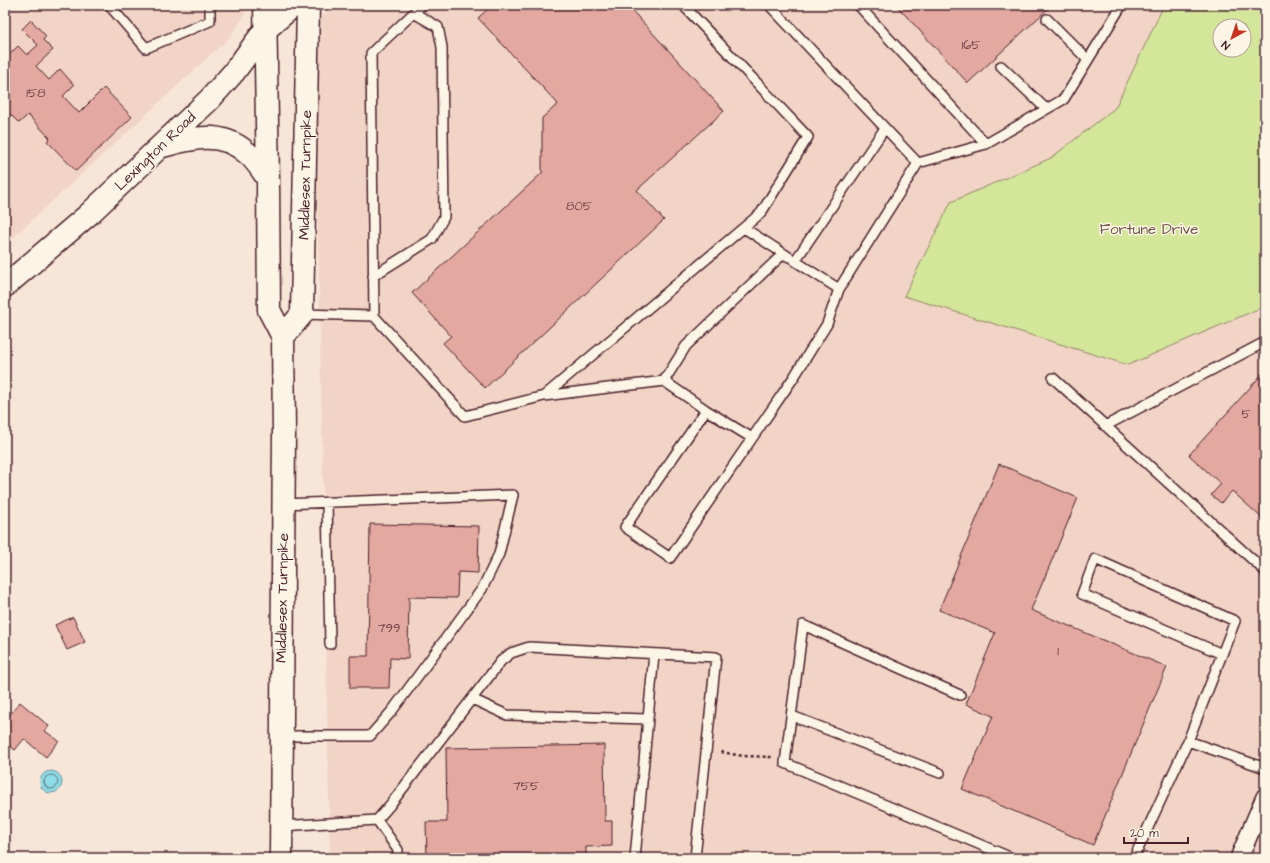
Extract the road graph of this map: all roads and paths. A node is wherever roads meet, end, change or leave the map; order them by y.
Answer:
1 (109, 5) edge
2 (210, 5) edge
3 (265, 5) edge
4 (294, 5) edge
5 (308, 5) edge
6 (422, 5) edge
7 (683, 5) edge
8 (769, 5) edge
9 (858, 5) edge
10 (1120, 6) edge
11 (414, 13) junction
12 (1047, 19) dead end
13 (265, 30) junction
14 (1088, 60) junction
15 (1001, 66) dead end
16 (1046, 109) junction
17 (885, 128) junction
18 (986, 144) junction
19 (160, 147) junction
20 (918, 163) junction
21 (268, 179) junction
22 (744, 228) junction
23 (784, 254) junction
24 (795, 261) junction
25 (373, 276) junction
26 (5, 286) edge
27 (839, 289) junction
28 (302, 314) junction
29 (374, 316) junction
30 (283, 337) junction
31 (1265, 342) edge
32 (1053, 378) dead end
33 (664, 381) junction
34 (544, 396) junction
35 (706, 410) junction
36 (1105, 426) junction
37 (752, 438) junction
38 (327, 502) junction
39 (283, 504) junction
40 (1265, 571) edge
41 (330, 644) dead end
42 (654, 654) junction
43 (1222, 654) junction
44 (960, 695) dead end
45 (472, 699) junction
46 (792, 716) junction
47 (648, 719) junction
48 (281, 736) junction
49 (1188, 740) junction
50 (706, 750) junction
51 (786, 756) junction
52 (1265, 768) edge
53 (940, 773) dead end
54 (1265, 797) edge
55 (377, 820) junction
56 (281, 826) junction
57 (281, 858) edge
58 (398, 858) edge
59 (635, 858) edge
60 (695, 858) edge
61 (1012, 858) edge
62 (1134, 858) edge
63 (1239, 858) edge

1 - 2 lane
3 - 13 main road, Middlesex Turnpike
4 - 13 main road, Lexington Road
5 - 28 main road, Middlesex Turnpike
6 - 11 lane
7 - 22 lane
8 - 17 lane
9 - 18 lane
10 - 14 lane
11 - 25 lane
11 - 25 lane
12 - 14 lane
13 - 19 main road, Lexington Road
13 - 21 main road, Middlesex Turnpike
14 - 16 lane
15 - 16 lane
16 - 18 lane
17 - 20 lane
17 - 24 lane
18 - 20 lane
19 - 21 main road
19 - 26 main road, Lexington Road
20 - 27 lane
21 - 30 main road, Middlesex Turnpike
22 - 23 lane
22 - 34 lane
23 - 24 lane
23 - 33 lane
24 - 27 lane
25 - 29 lane
27 - 37 lane
28 - 29 lane
28 - 30 main road
29 - 34 lane
30 - 39 main road, Middlesex Turnpike
31 - 36 lane
32 - 36 lane
33 - 34 lane
33 - 35 lane
35 - 37 lane
35 - 37 lane
36 - 40 lane
38 - 39 lane
38 - 41 lane
38 - 48 lane
39 - 48 main road, Middlesex Turnpike
42 - 45 lane
42 - 47 lane
42 - 50 lane
43 - 43 lane
43 - 49 lane
44 - 46 lane
45 - 47 lane
45 - 55 lane
46 - 51 lane
46 - 53 lane
47 - 59 lane
48 - 56 main road, Middlesex Turnpike
49 - 52 lane
49 - 62 lane
50 - 51 path
50 - 60 lane
51 - 61 lane
54 - 63 street
55 - 56 lane
55 - 58 lane
56 - 57 main road, Middlesex Turnpike

